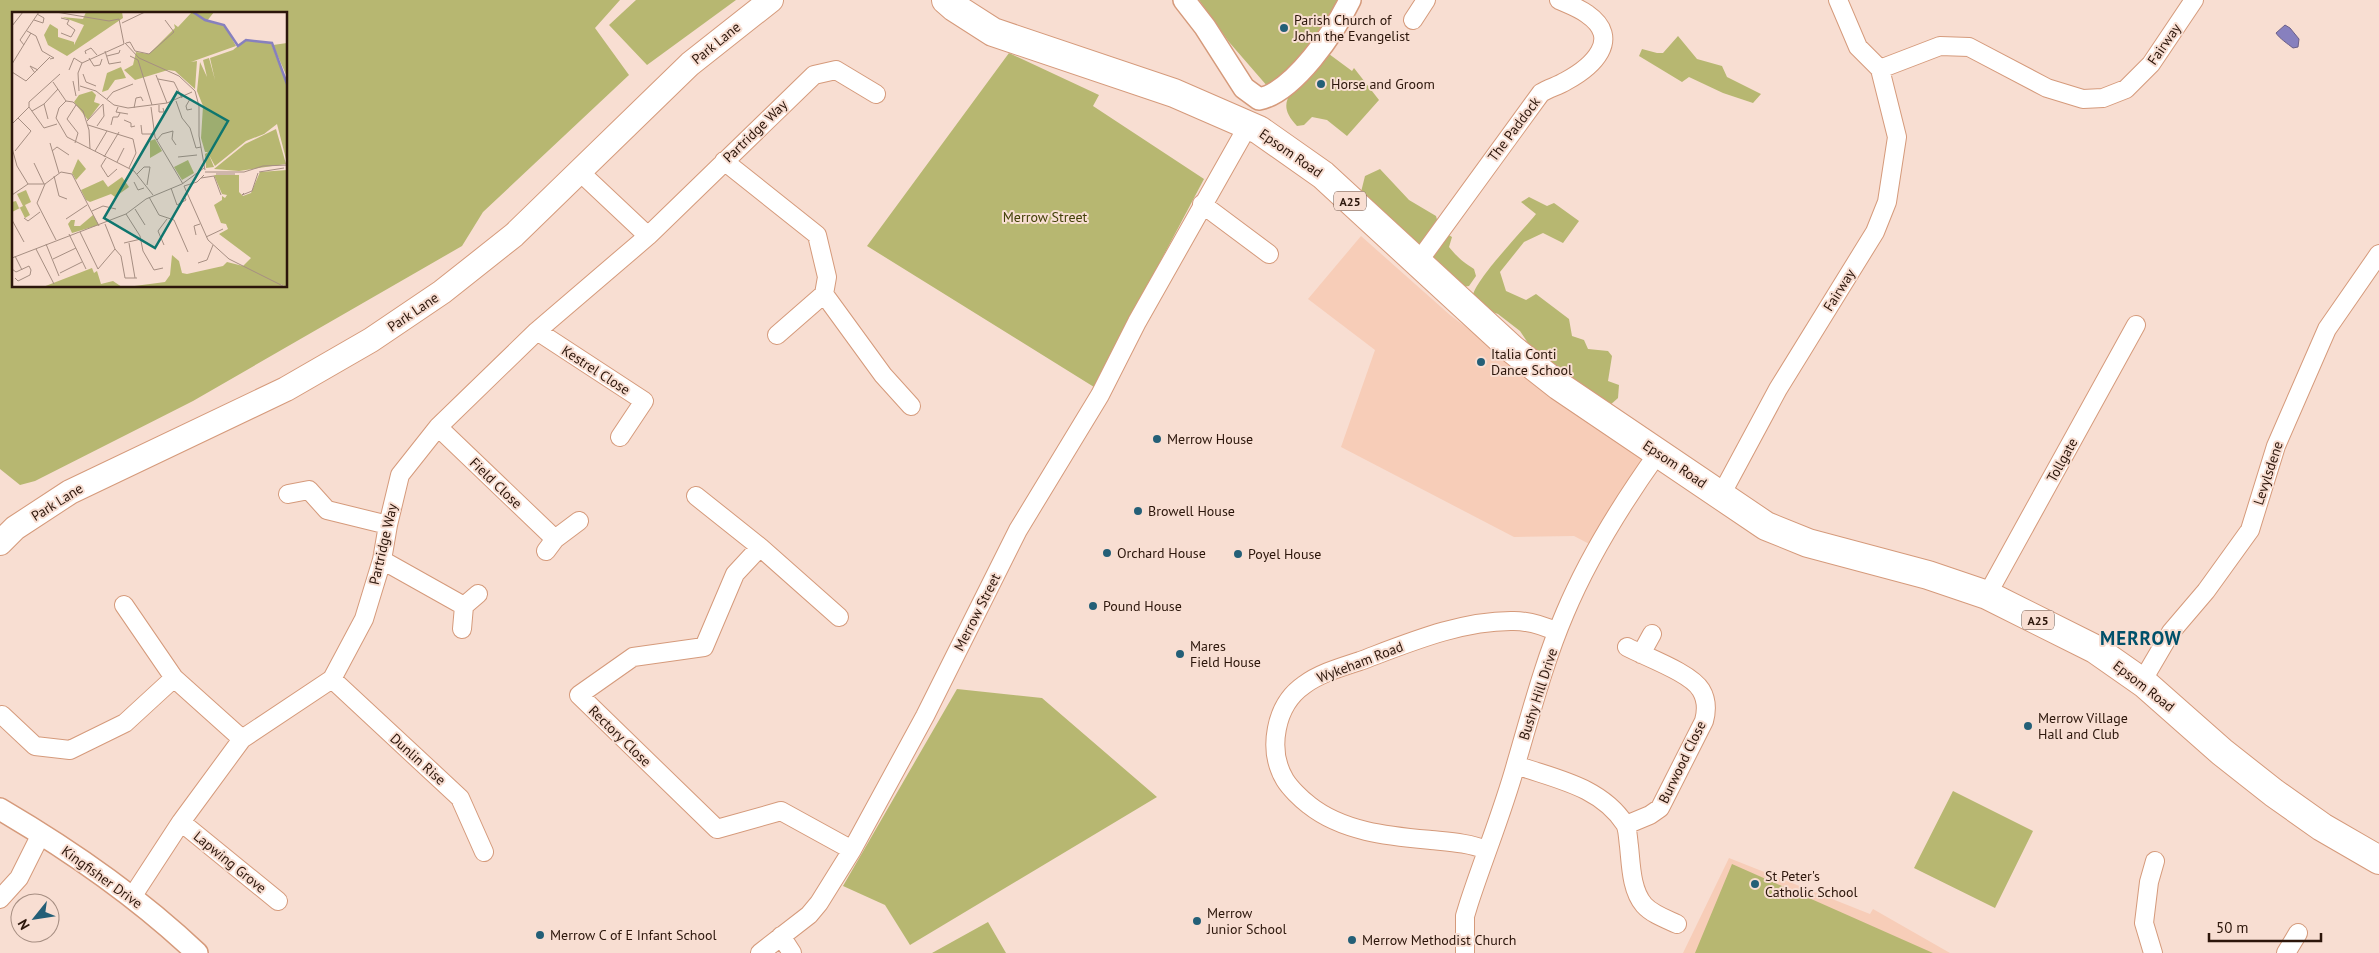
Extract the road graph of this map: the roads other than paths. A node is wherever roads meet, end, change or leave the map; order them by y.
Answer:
1 (771, 0) edge
2 (946, 0) edge
3 (973, 0) edge
4 (1184, 0) edge
5 (1350, 0) edge
6 (1426, 0) edge
7 (1559, 0) edge
8 (1838, 0) edge
9 (2194, 0) edge
10 (1413, 20) dead end
11 (993, 32) junction
12 (1880, 69) junction
13 (876, 94) dead end
14 (1249, 124) junction
15 (724, 162) junction
16 (580, 172) junction
17 (1202, 204) junction
18 (648, 236) junction
19 (1269, 254) dead end
20 (1418, 262) junction
21 (2376, 262) edge
22 (824, 294) junction
23 (2136, 325) dead end
24 (537, 331) junction
25 (777, 334) dead end
26 (911, 406) dead end
27 (438, 427) junction
28 (620, 437) dead end
29 (1658, 453) junction
30 (288, 494) dead end
31 (1721, 495) junction
32 (696, 496) dead end
33 (579, 521) dead end
34 (388, 525) junction
35 (0, 543) edge
36 (760, 547) junction
37 (382, 560) junction
38 (478, 594) dead end
39 (1988, 595) junction
40 (124, 605) dead end
41 (464, 606) junction
42 (839, 617) dead end
43 (462, 629) dead end
44 (1557, 632) junction
45 (1652, 634) dead end
46 (174, 678) junction
47 (332, 679) junction
48 (2145, 684) junction
49 (2, 715) dead end
50 (242, 739) junction
51 (1516, 765) junction
52 (0, 809) edge
53 (181, 822) junction
54 (1626, 825) junction
55 (41, 834) junction
56 (852, 850) junction
57 (1486, 850) junction
58 (484, 852) dead end
59 (2379, 860) edge
60 (2154, 862) dead end
61 (132, 897) junction
62 (0, 899) edge
63 (278, 901) dead end
64 (1677, 924) dead end
65 (2298, 933) dead end
66 (782, 936) junction
67 (197, 953) edge
68 (760, 953) edge
69 (792, 953) edge
70 (1466, 953) edge
71 (2153, 953) edge
72 (2286, 953) edge

1 - 16 main road, Park Lane
2 - 11 main road, Epsom Road / A25
3 - 11 main road
4 - 5 street
6 - 10 street
7 - 20 street, The Paddock
8 - 12 street
9 - 12 street, Fairway
11 - 14 main road, Epsom Road / A25
12 - 31 street, Fairway
13 - 15 street, Partridge Way
14 - 17 street, Merrow Street
14 - 20 main road, Epsom Road / A25
15 - 18 street, Partridge Way
15 - 22 street
16 - 18 street
16 - 35 main road, Park Lane
17 - 19 street
17 - 56 street, Merrow Street
18 - 24 street, Partridge Way
20 - 29 main road, Epsom Road / A25
21 - 48 street, Levylsdene
22 - 25 street
22 - 26 street
23 - 39 street, Tollgate
24 - 27 street, Partridge Way
24 - 28 street, Kestrel Close
27 - 33 street, Field Close
27 - 34 street, Partridge Way
29 - 31 main road, Epsom Road / A25
29 - 44 street, Bushy Hill Drive
30 - 34 street
31 - 39 main road, Epsom Road / A25
32 - 36 street
34 - 37 street, Partridge Way
36 - 42 street
36 - 56 street, Rectory Close
37 - 41 street
37 - 47 street, Partridge Way
38 - 41 street
39 - 48 main road, Epsom Road / A25
40 - 46 street
41 - 43 street
44 - 51 street, Bushy Hill Drive
44 - 57 street, Wykeham Road
45 - 54 street, Burwood Close
46 - 49 street
46 - 50 street
47 - 50 street, Partridge Way
47 - 58 street, Dunlin Rise
48 - 59 main road, Epsom Road / A25
50 - 53 street, Partridge Way
51 - 54 street
51 - 57 street, Bushy Hill Drive
52 - 55 street, Kingfisher Drive
53 - 61 street, Partridge Way
53 - 63 street, Lapwing Grove
54 - 64 street
55 - 61 street, Kingfisher Drive
55 - 62 street
56 - 66 street, Merrow Street
57 - 70 street, Bushy Hill Drive
60 - 71 street
61 - 67 street, Kingfisher Drive
65 - 72 street
66 - 68 street, Merrow Street
66 - 69 street

